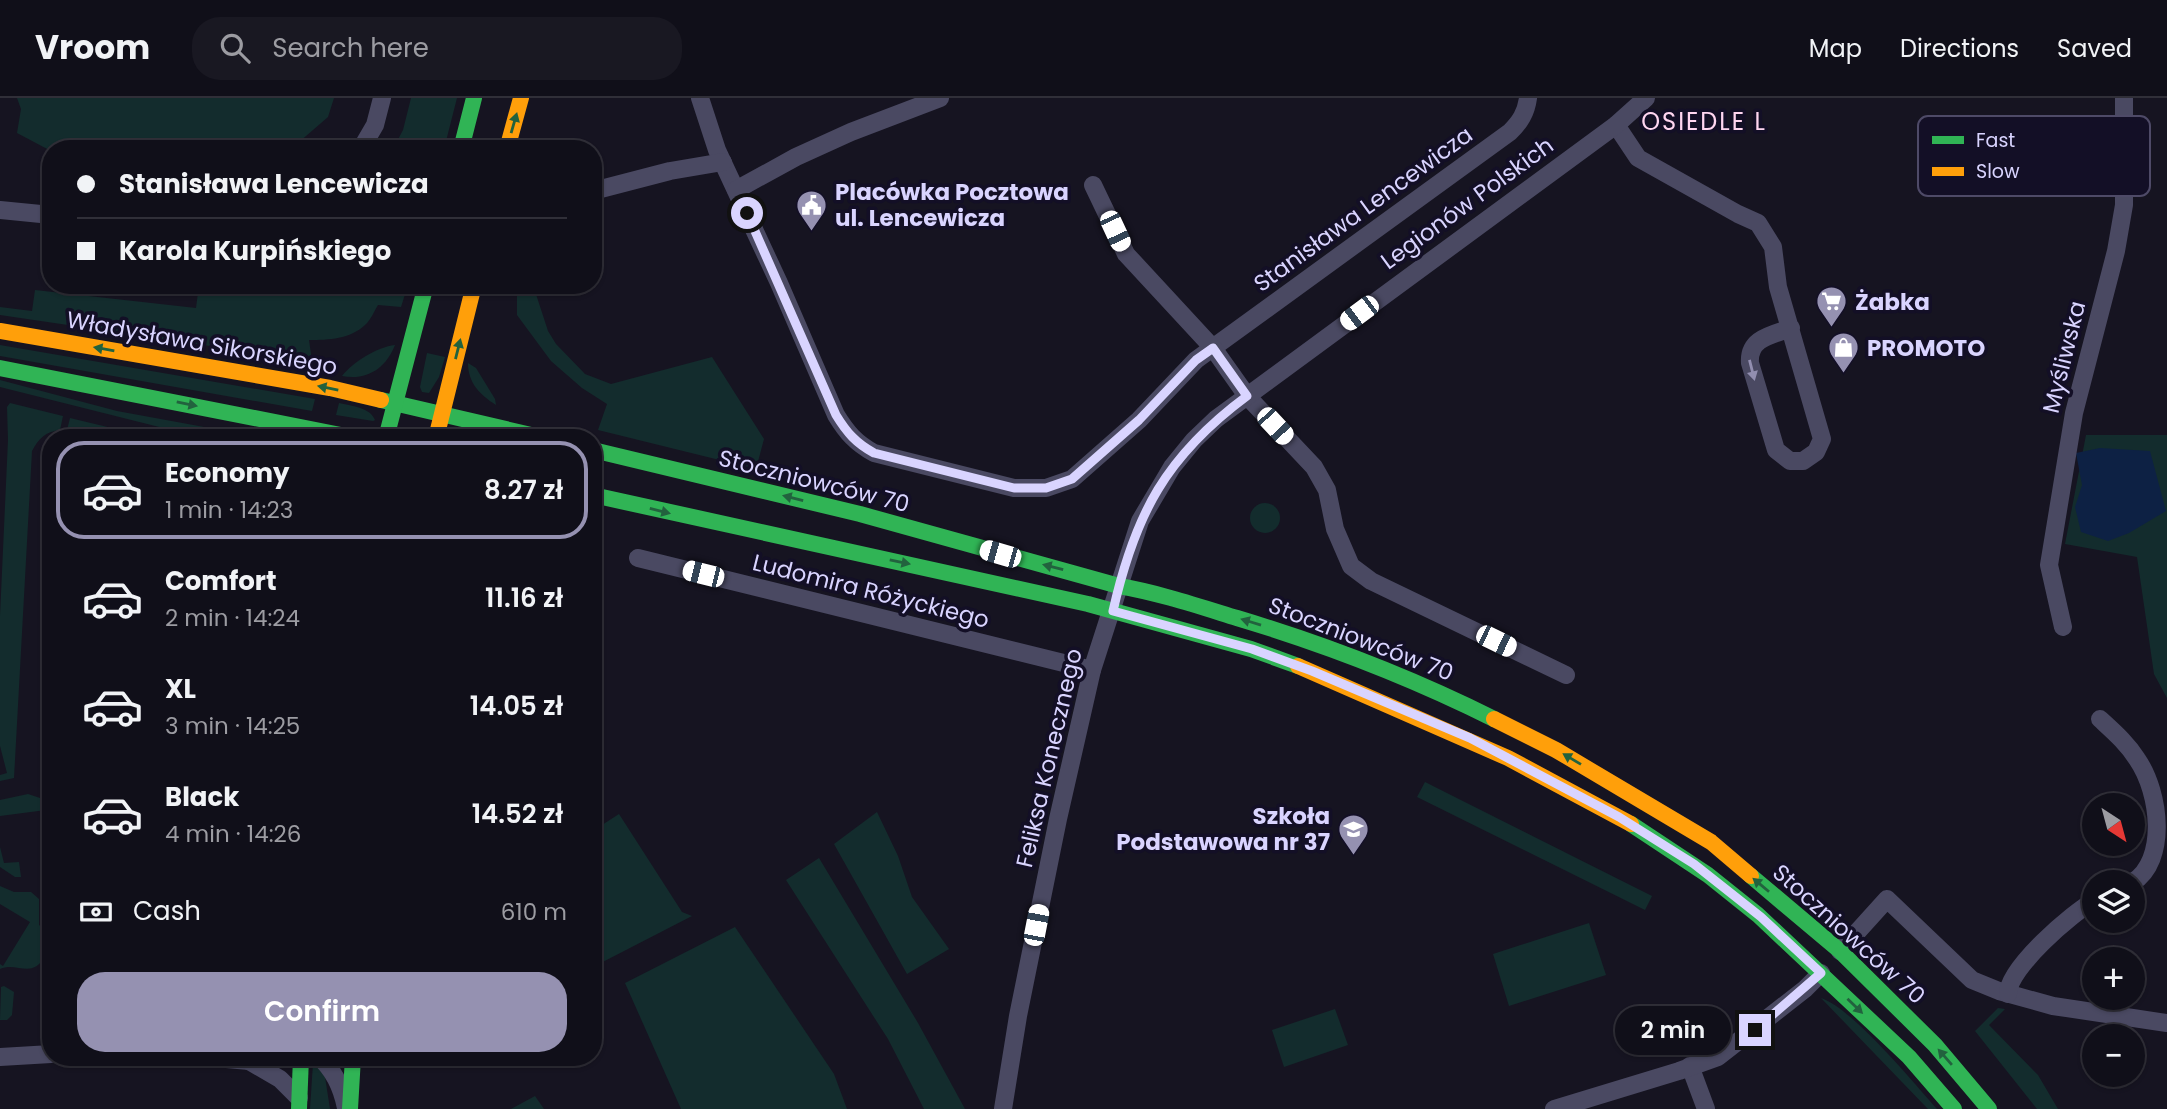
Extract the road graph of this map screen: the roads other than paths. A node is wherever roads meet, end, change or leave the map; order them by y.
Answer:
1 (382, 98) edge
2 (474, 98) edge
3 (521, 98) edge
4 (701, 98) edge
5 (940, 98) edge
6 (1528, 98) edge
7 (1646, 98) edge
8 (2124, 98) edge
9 (2124, 116) edge
10 (1616, 125) junction
11 (366, 140) edge
12 (463, 140) edge
13 (509, 140) edge
14 (723, 162) junction
15 (1093, 185) dead end
16 (602, 189) edge
17 (736, 190) junction
18 (2124, 196) edge
19 (0, 210) edge
20 (42, 214) edge
21 (424, 294) edge
22 (472, 294) edge
23 (1791, 328) junction
24 (0, 331) edge
25 (1213, 348) junction
26 (0, 368) edge
27 (1247, 396) junction
28 (395, 402) junction
29 (442, 414) junction
30 (310, 429) edge
31 (388, 429) edge
32 (438, 429) edge
33 (506, 429) edge
34 (602, 452) edge
35 (602, 497) edge
36 (638, 558) dead end
37 (1119, 586) junction
38 (1113, 611) junction
39 (2063, 627) dead end
40 (1092, 670) junction
41 (1566, 675) dead end
42 (2100, 719) dead end
43 (2145, 876) edge
44 (2082, 908) edge
45 (1840, 951) junction
46 (1821, 973) junction
47 (2008, 994) junction
48 (2167, 1023) edge
49 (42, 1055) edge
50 (0, 1057) edge
51 (258, 1066) edge
52 (301, 1066) edge
53 (326, 1066) edge
54 (351, 1066) edge
55 (1690, 1066) junction
56 (299, 1104) edge
57 (348, 1109) edge
58 (1003, 1109) edge
59 (1554, 1109) edge
60 (1706, 1109) edge
61 (1954, 1109) edge
62 (1989, 1109) edge

1 - 11 street
2 - 12 street
13 -> 3 street
4 - 14 street, Stanisława Lencewicza
5 - 17 street
6 - 25 street, Stanisława Lencewicza
7 - 10 street, Legionów Polskich
8 - 9 street, Myśliwska
10 - 23 street
10 - 27 street, Legionów Polskich
14 - 16 street
14 - 17 street, Stanisława Lencewicza
15 - 25 street
17 - 25 street, Stanisława Lencewicza
18 - 39 street, Myśliwska
19 - 20 street
21 - 28 street
29 -> 22 street
23 -> 23 street
28 -> 24 street, Władysława Sikorskiego
25 - 27 street
26 -> 30 street
27 - 37 street, Legionów Polskich
27 - 41 street
28 - 29 street
28 - 31 street
29 - 32 street
29 - 33 street
37 -> 34 street, Stoczniowców 70
35 -> 38 street, Stoczniowców 70
36 - 40 street, Ludomira Różyckiego
37 - 38 street, Feliksa Konecznego
45 -> 37 street, Stoczniowców 70
38 - 40 street, Feliksa Konecznego
38 - 46 street, Stoczniowców 70
40 - 58 street, Feliksa Konecznego
42 - 43 street
44 - 47 street
45 - 47 street
62 -> 45 street, Stoczniowców 70
46 - 55 street
46 -> 61 street, Stoczniowców 70
47 - 48 street
49 - 50 street
51 - 56 street
52 - 56 street
53 - 57 street
54 - 57 street
55 - 59 street
55 - 60 street

